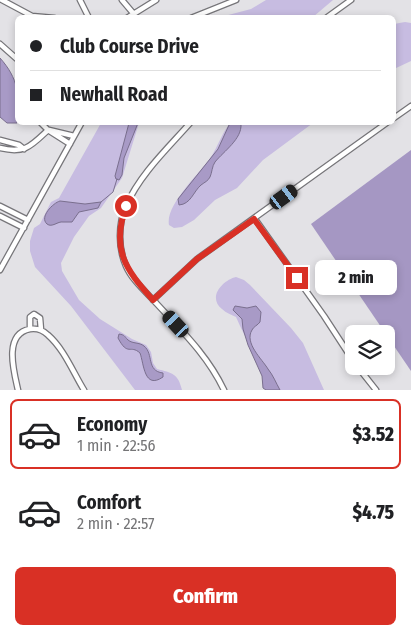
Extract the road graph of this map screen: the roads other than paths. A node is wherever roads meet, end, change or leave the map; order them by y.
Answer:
1 (2, 0) edge
2 (80, 0) edge
3 (122, 0) edge
4 (156, 0) edge
5 (236, 0) edge
6 (351, 0) edge
7 (133, 13) junction
8 (30, 15) edge
9 (88, 15) edge
10 (131, 15) edge
11 (198, 15) edge
12 (330, 15) edge
13 (0, 44) edge
14 (15, 57) edge
15 (411, 106) edge
16 (396, 117) edge
17 (43, 125) edge
18 (80, 125) edge
19 (188, 125) edge
20 (384, 125) edge
21 (48, 130) junction
22 (74, 136) junction
23 (0, 140) edge
24 (70, 144) junction
25 (0, 148) edge
26 (24, 149) junction
27 (0, 206) edge
28 (16, 215) junction
29 (0, 216) edge
30 (254, 219) junction
31 (28, 220) junction
32 (12, 222) junction
33 (24, 228) junction
34 (0, 270) edge
35 (153, 300) junction
36 (30, 329) junction
37 (41, 330) junction
38 (345, 348) edge
39 (364, 375) edge
40 (18, 390) edge
41 (84, 390) edge
42 (224, 390) edge
43 (376, 390) edge

1 - 8 street
2 - 9 street
3 - 7 street
4 - 7 street
5 - 11 street
6 - 12 street
7 - 10 street
13 - 14 street
15 - 16 street
17 - 21 street
18 - 22 street
19 - 35 street
20 - 30 street
21 - 22 street
21 - 24 street
21 - 26 street
22 - 24 street
23 - 26 street
24 - 31 street
25 - 26 street
27 - 28 street
28 - 31 street
28 - 32 street
29 - 32 street
30 - 35 street
30 - 38 street
31 - 33 street
32 - 33 street
33 - 34 street
35 - 42 street
36 - 37 street
36 - 37 street
36 - 40 street
37 - 41 street
39 - 43 street

